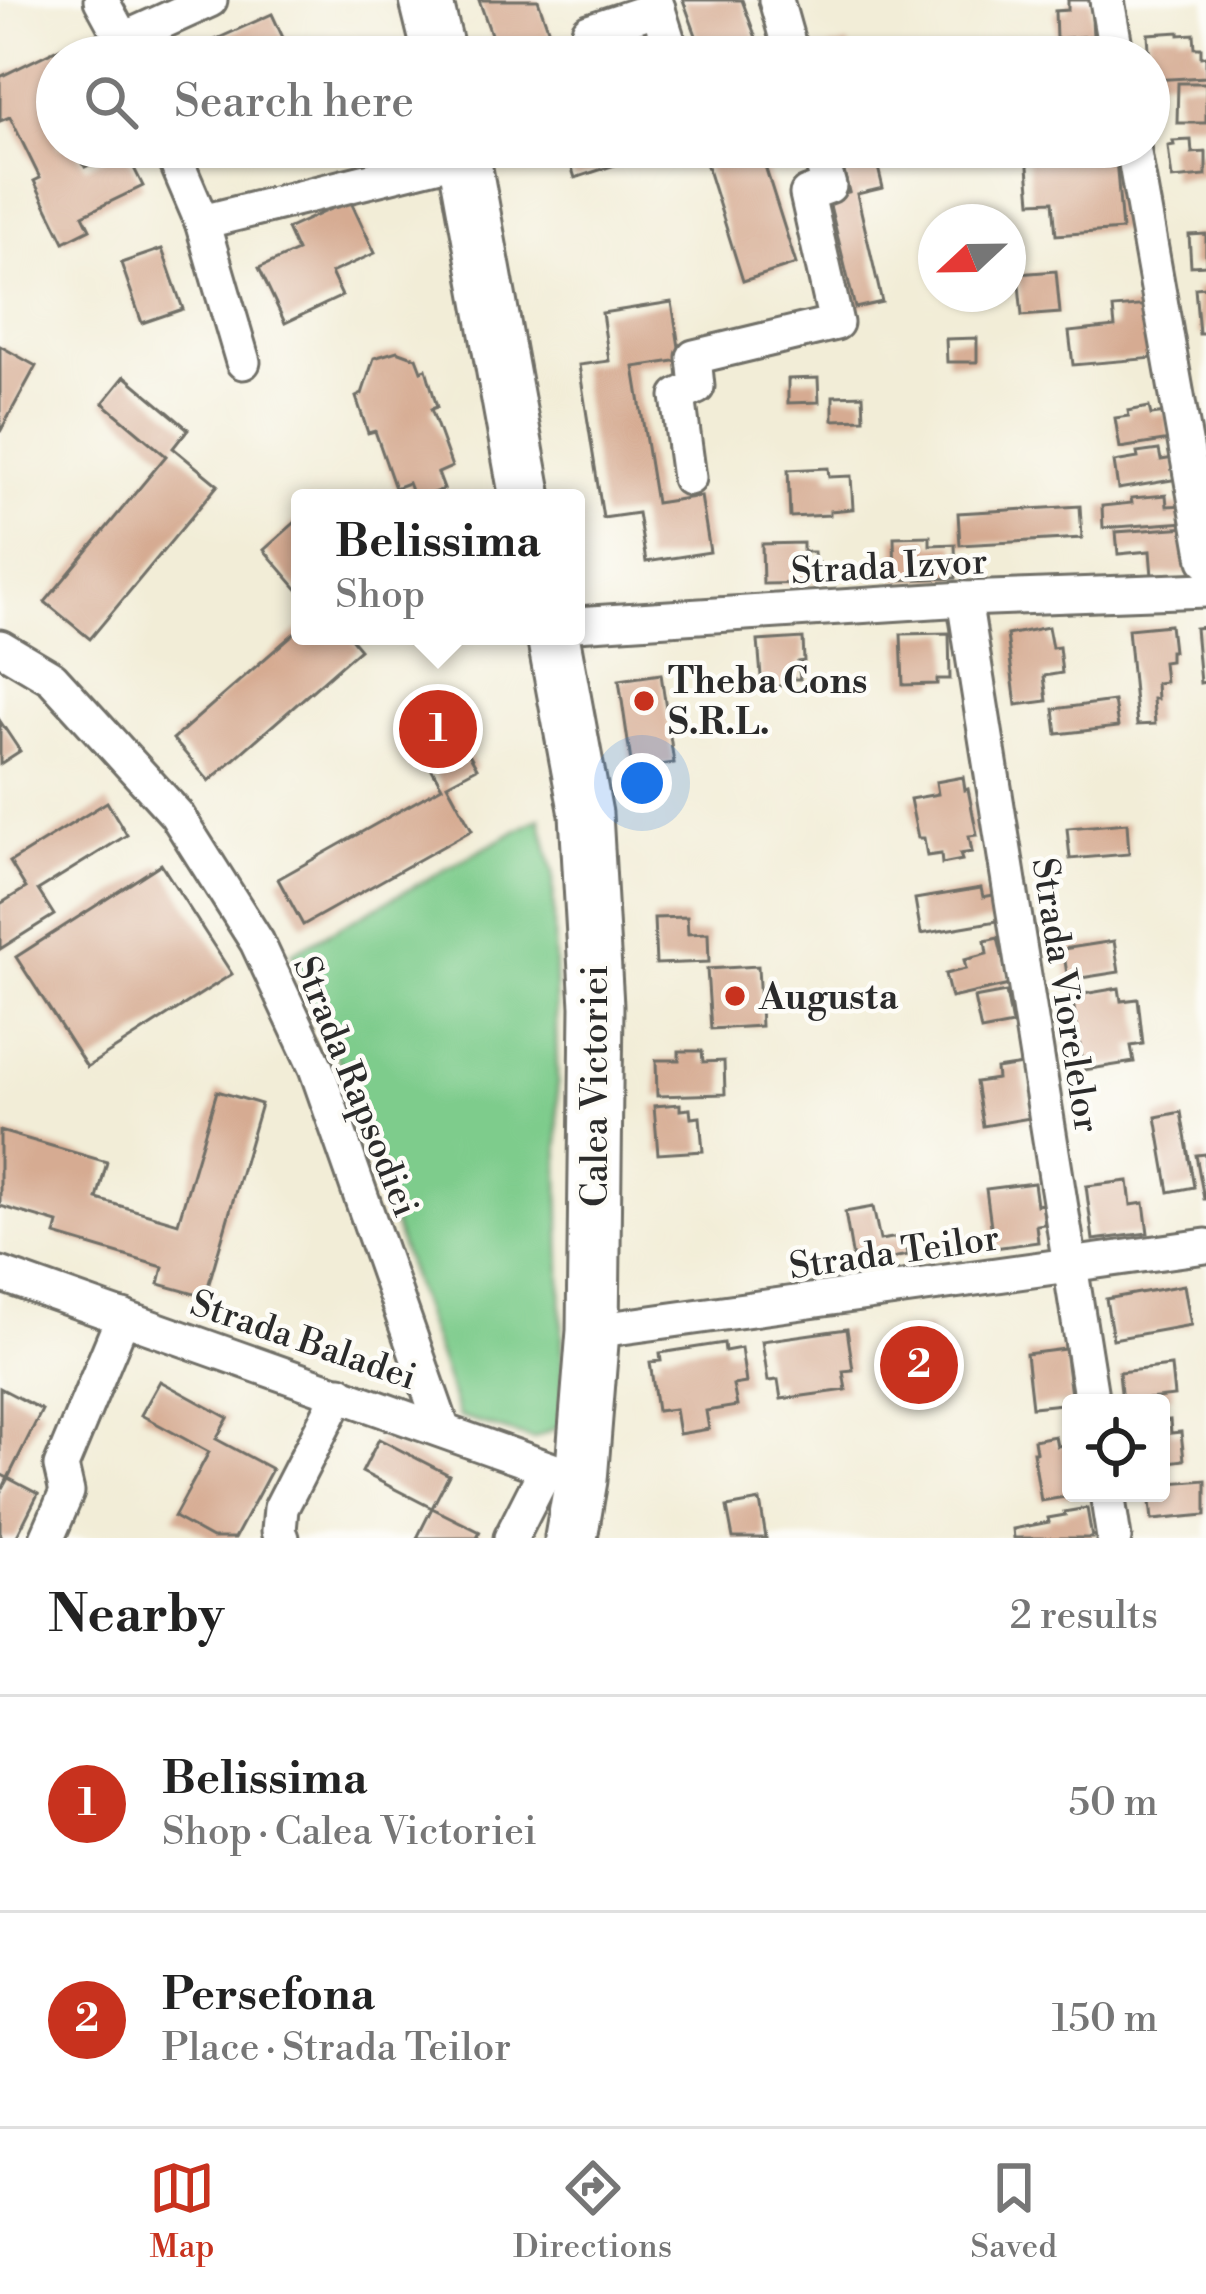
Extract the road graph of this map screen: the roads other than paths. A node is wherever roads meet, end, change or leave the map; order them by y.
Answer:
1 (101, 0) edge
2 (210, 0) edge
3 (426, 0) edge
4 (776, 0) edge
5 (1107, 0) edge
6 (657, 4) edge
7 (589, 31) dead end
8 (121, 36) edge
9 (148, 36) edge
10 (435, 36) edge
11 (667, 36) edge
12 (786, 36) edge
13 (1113, 36) edge
14 (179, 168) edge
15 (403, 168) edge
16 (466, 168) edge
17 (824, 168) edge
18 (1137, 168) edge
19 (202, 222) junction
20 (243, 362) dead end
21 (688, 478) dead end
22 (524, 489) edge
23 (1206, 560) edge
24 (1206, 590) edge
25 (964, 599) junction
26 (585, 623) edge
27 (555, 645) edge
28 (0, 647) edge
29 (1206, 1246) edge
30 (1070, 1266) junction
31 (0, 1274) edge
32 (123, 1317) junction
33 (592, 1331) junction
34 (340, 1393) junction
35 (1091, 1394) edge
36 (442, 1430) junction
37 (564, 1474) junction
38 (1108, 1502) edge
39 (47, 1538) edge
40 (282, 1538) edge
41 (511, 1538) edge
42 (571, 1538) edge
43 (1114, 1538) edge

1 - 8 street
2 - 9 street
3 - 10 main road
4 - 12 street
5 - 13 street
6 - 7 street
6 - 11 street
14 - 19 street
15 - 19 street
16 - 22 main road
17 - 21 street
18 - 23 street
19 - 20 street
24 - 25 street, Strada Izvor
25 - 26 street, Strada Izvor
25 - 30 street, Strada Viorelelor
27 - 33 main road, Calea Victoriei
28 - 36 street, Strada Rapsodiei
29 - 30 street, Strada Teilor
30 - 33 street, Strada Teilor
30 - 35 street, Strada Viorelelor
31 - 32 street, Strada Baladei
32 - 34 street, Strada Baladei
32 - 39 street
33 - 37 main road, Calea Victoriei
34 - 36 street, Strada Baladei
34 - 40 street
36 - 37 street, Strada Baladei
37 - 41 street
37 - 42 main road, Calea Victoriei
38 - 43 street

